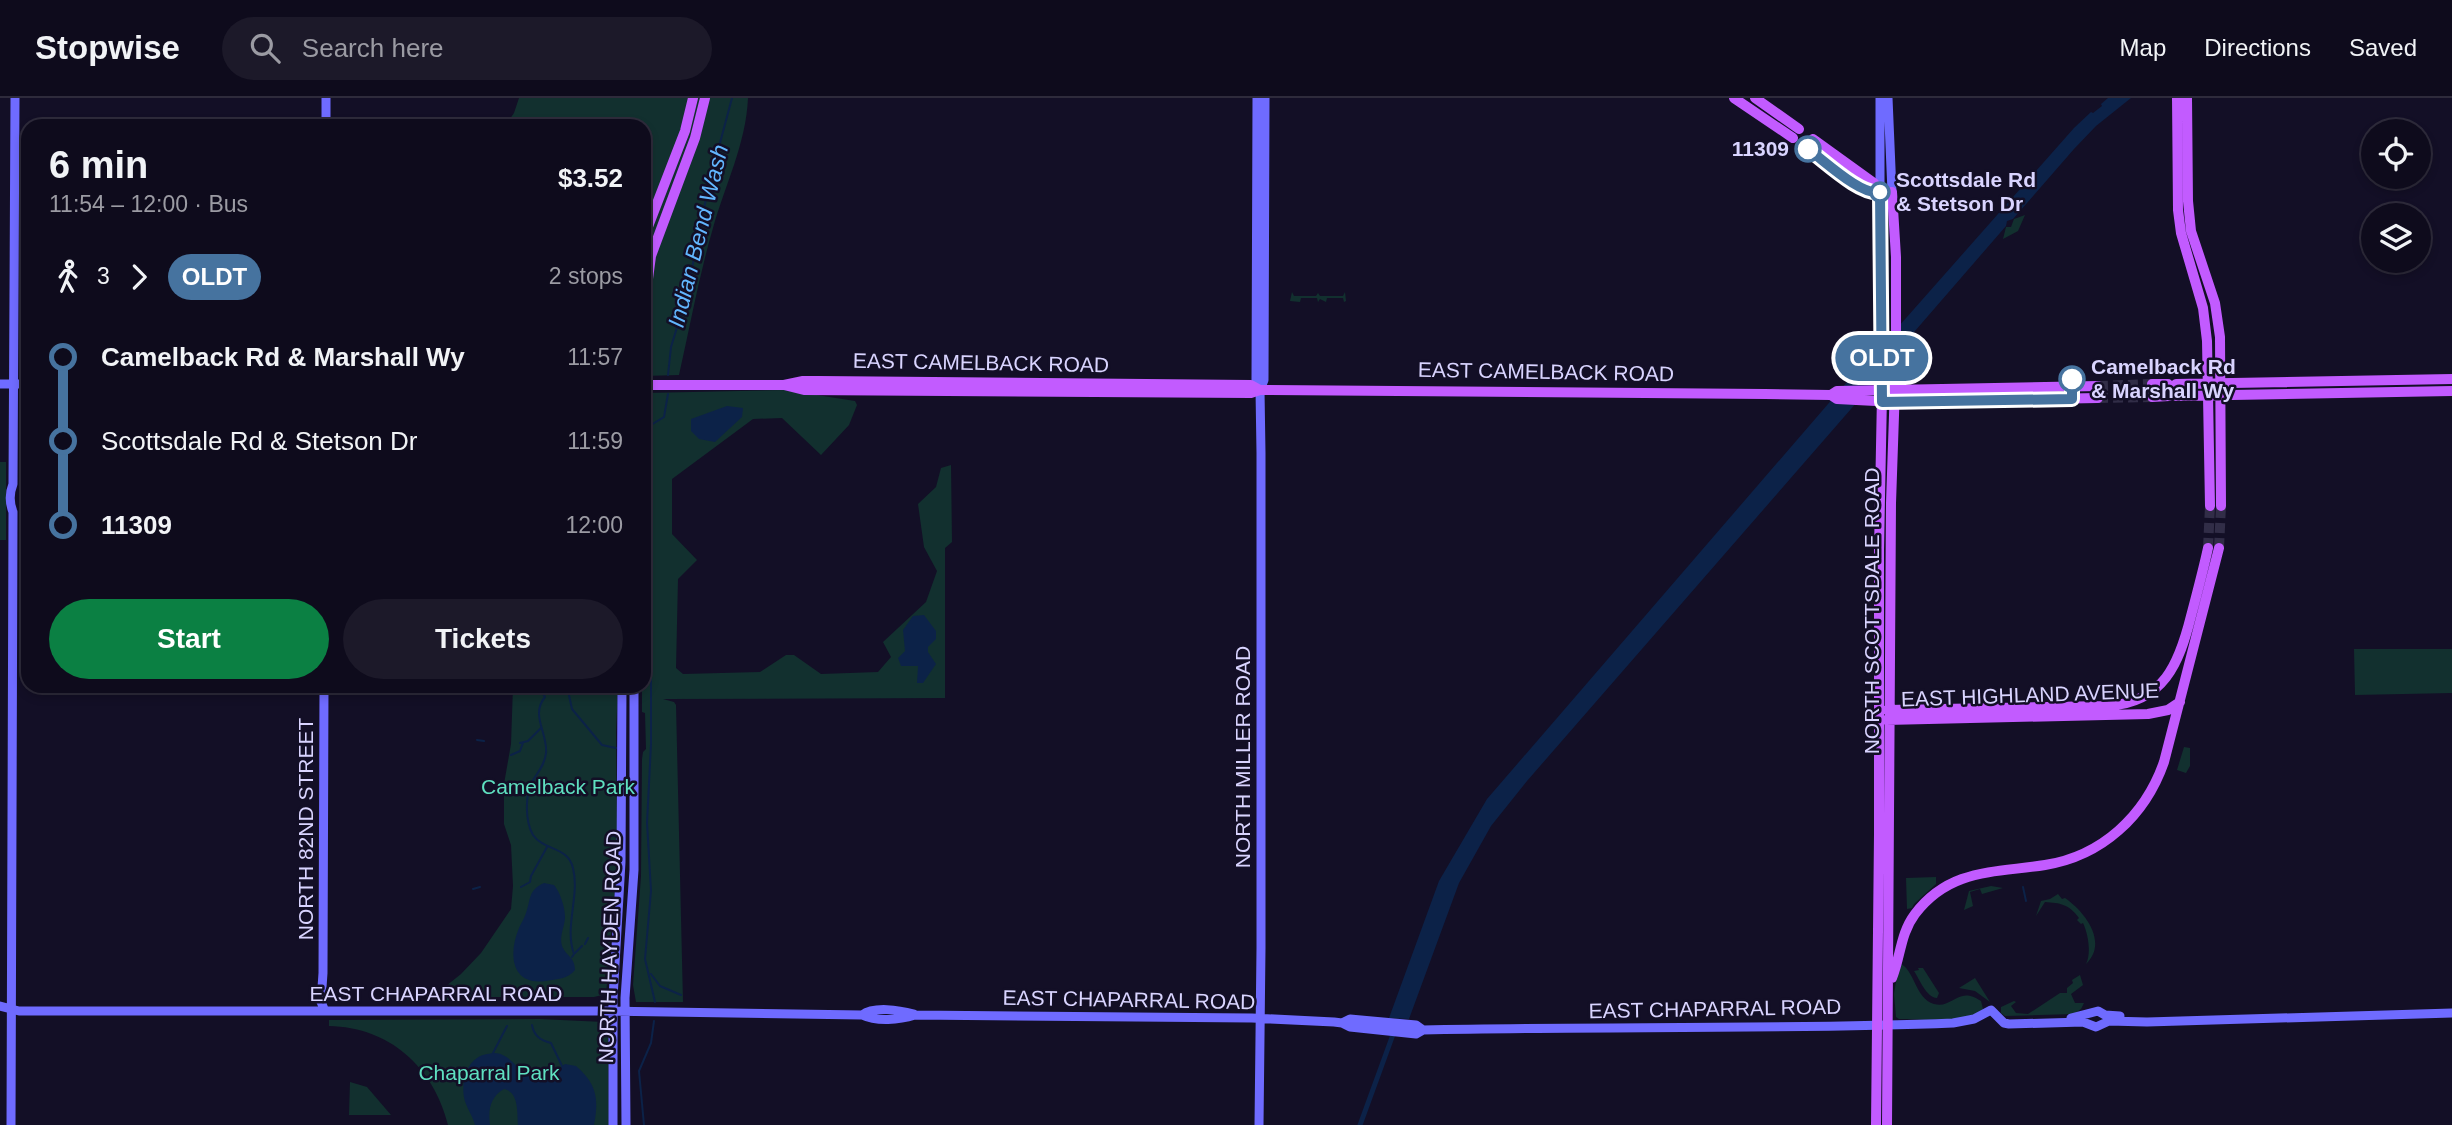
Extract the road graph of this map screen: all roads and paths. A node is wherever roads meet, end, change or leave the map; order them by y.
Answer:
1 (15, 98) edge
2 (326, 98) edge
3 (694, 98) edge
4 (705, 98) edge
5 (1256, 98) edge
6 (1265, 98) edge
7 (1734, 98) edge
8 (1755, 98) edge
9 (1880, 98) edge
10 (1888, 98) edge
11 (2177, 98) edge
12 (2187, 98) edge
13 (326, 119) edge
14 (1810, 144) dead end
15 (1880, 192) junction
16 (1892, 192) junction
17 (651, 219) edge
18 (651, 256) edge
19 (1882, 277) junction
20 (1896, 316) junction
21 (2452, 379) edge
22 (2208, 383) junction
23 (2221, 383) junction
24 (0, 384) edge
25 (13, 384) junction
26 (21, 384) edge
27 (2152, 384) tunnel mouth
28 (651, 385) edge
29 (2098, 386) tunnel mouth
30 (1260, 390) junction
31 (1895, 390) junction
32 (2452, 391) edge
33 (1878, 396) junction
34 (2208, 396) junction
35 (2221, 396) junction
36 (2152, 397) tunnel mouth
37 (2098, 398) tunnel mouth
38 (1895, 402) junction
39 (2210, 454) junction
40 (2221, 494) junction
41 (324, 693) edge
42 (622, 693) edge
43 (634, 693) edge
44 (2180, 701) junction
45 (2024, 713) junction
46 (1879, 715) junction
47 (1891, 715) junction
48 (1889, 985) junction
49 (0, 1006) edge
50 (11, 1010) junction
51 (325, 1011) junction
52 (613, 1012) junction
53 (625, 1012) junction
54 (2452, 1013) edge
55 (0, 1015) edge
56 (1260, 1019) junction
57 (2090, 1019) junction
58 (2105, 1019) junction
59 (1882, 1025) junction
60 (11, 1125) edge
61 (613, 1125) edge
62 (625, 1125) edge
63 (1259, 1125) edge
64 (1876, 1125) edge
65 (1887, 1125) edge

1 - 25 main road
2 - 13 main road
3 - 17 main road
4 - 18 main road
5 - 30 main road, NORTH MILLER ROAD
6 - 30 main road, NORTH MILLER ROAD
7 - 8 main road
9 - 15 main road, NORTH SCOTTSDALE ROAD
10 - 16 main road, NORTH SCOTTSDALE ROAD
11 - 22 main road
12 - 23 main road
14 - 15 main road
15 - 16 main road
15 - 19 main road, NORTH SCOTTSDALE ROAD
16 - 20 main road, NORTH SCOTTSDALE ROAD
19 - 20 main road
19 - 33 main road, NORTH SCOTTSDALE ROAD
20 - 31 main road, NORTH SCOTTSDALE ROAD
21 - 23 main road
22 - 23 main road
22 - 27 main road
22 - 34 main road
23 - 35 main road
24 - 25 main road
25 - 26 main road
25 - 50 main road
28 - 30 main road, EAST CAMELBACK ROAD
29 - 31 main road, EAST CAMELBACK ROAD
30 - 33 main road, EAST CAMELBACK ROAD
30 - 56 main road, NORTH MILLER ROAD
31 - 33 main road, EAST CAMELBACK ROAD
31 - 38 main road, NORTH SCOTTSDALE ROAD
32 - 35 main road
33 - 38 main road, EAST CAMELBACK ROAD
33 - 46 main road, NORTH SCOTTSDALE ROAD
34 - 35 main road
34 - 36 main road
34 - 39 main road
35 - 40 main road
37 - 38 main road, EAST CAMELBACK ROAD
38 - 47 main road, NORTH SCOTTSDALE ROAD
39 - 40 main road
39 - 40 main road
41 - 51 main road, NORTH 82ND STREET
42 - 52 main road, NORTH HAYDEN ROAD
43 - 53 main road, NORTH HAYDEN ROAD
44 - 45 main road, EAST HIGHLAND AVENUE
44 - 45 main road, EAST HIGHLAND AVENUE
44 - 48 main road
45 - 47 main road, EAST HIGHLAND AVENUE
46 - 47 main road, EAST HIGHLAND AVENUE
46 - 59 main road, NORTH SCOTTSDALE ROAD
47 - 48 main road, NORTH SCOTTSDALE ROAD
48 - 59 main road, NORTH SCOTTSDALE ROAD
49 - 50 main road, EAST CHAPARRAL ROAD
50 - 51 main road, EAST CHAPARRAL ROAD
50 - 55 main road, EAST CHAPARRAL ROAD
50 - 60 main road
51 - 52 main road, EAST CHAPARRAL ROAD
52 - 53 main road, EAST CHAPARRAL ROAD
52 - 61 main road, NORTH HAYDEN ROAD
53 - 56 main road, EAST CHAPARRAL ROAD
53 - 62 main road, NORTH HAYDEN ROAD
54 - 58 main road
56 - 59 main road, EAST CHAPARRAL ROAD
56 - 63 main road, NORTH MILLER ROAD
57 - 58 main road
57 - 58 main road
57 - 59 main road, EAST CHAPARRAL ROAD
59 - 64 main road, NORTH SCOTTSDALE ROAD
59 - 65 main road, NORTH SCOTTSDALE ROAD

